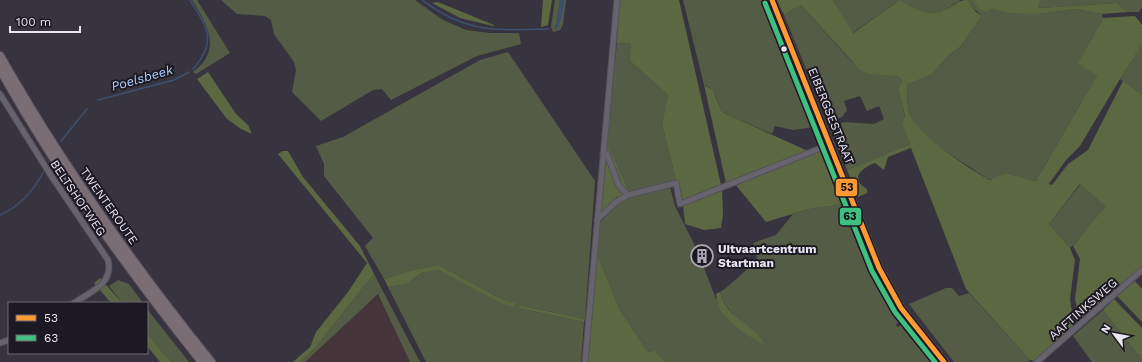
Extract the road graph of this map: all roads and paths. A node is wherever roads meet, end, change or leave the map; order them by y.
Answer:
1 (617, 0) edge
2 (772, 0) edge
3 (0, 56) edge
4 (0, 69) edge
5 (0, 94) edge
6 (831, 144) junction
7 (603, 153) junction
8 (628, 195) junction
9 (597, 220) junction
10 (1142, 270) edge
11 (75, 302) edge
12 (202, 362) edge
13 (211, 362) edge
14 (585, 362) edge
15 (944, 362) edge
16 (1037, 362) edge

1 - 7 street
2 - 6 main road, EIBERGSESTRAAT
3 - 13 highway, TWENTEROUTE
4 - 12 highway, TWENTEROUTE
5 - 11 street, BELTSHOFWEG
6 - 8 street
6 - 15 main road, EIBERGSESTRAAT
7 - 8 street
7 - 9 street
8 - 9 street
9 - 14 street
10 - 16 street, AAFTINKSWEG

